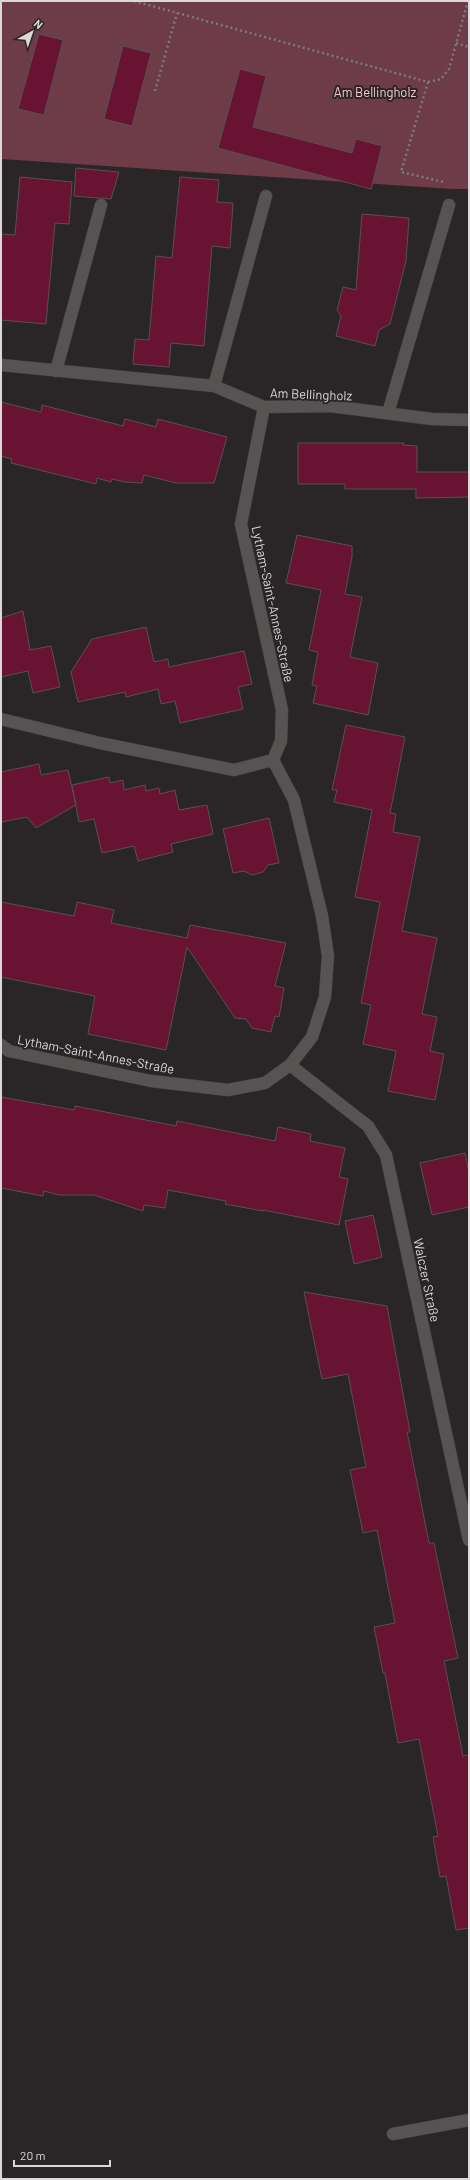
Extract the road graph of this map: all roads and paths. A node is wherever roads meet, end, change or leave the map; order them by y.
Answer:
1 (134, 1) edge
2 (468, 1) edge
3 (177, 13) junction
4 (456, 43) junction
5 (469, 47) edge
6 (428, 82) junction
7 (155, 90) dead end
8 (266, 196) dead end
9 (101, 205) dead end
10 (448, 206) joint
11 (1, 365) edge
12 (56, 371) junction
13 (214, 386) junction
14 (264, 407) junction
15 (388, 413) junction
16 (469, 420) edge
17 (1, 719) edge
18 (273, 760) junction
19 (1, 1046) edge
20 (290, 1065) junction
21 (469, 1540) edge
22 (469, 2120) edge
23 (393, 2134) dead end

1 - 3 path
2 - 4 path
3 - 6 path
3 - 7 path
4 - 5 path
4 - 6 path
6 - 10 path
8 - 13 street
9 - 12 street
10 - 15 street
11 - 12 street, Am Bellingholz
12 - 13 street, Am Bellingholz
13 - 14 street, Am Bellingholz
14 - 15 street, Am Bellingholz
14 - 18 street, Lytham-Saint-Annes-Straße
15 - 16 street, Am Bellingholz
17 - 18 street
18 - 20 street, Lytham-Saint-Annes-Straße
19 - 20 street, Lytham-Saint-Annes-Straße
20 - 21 street, Walczer Straße
22 - 23 street

